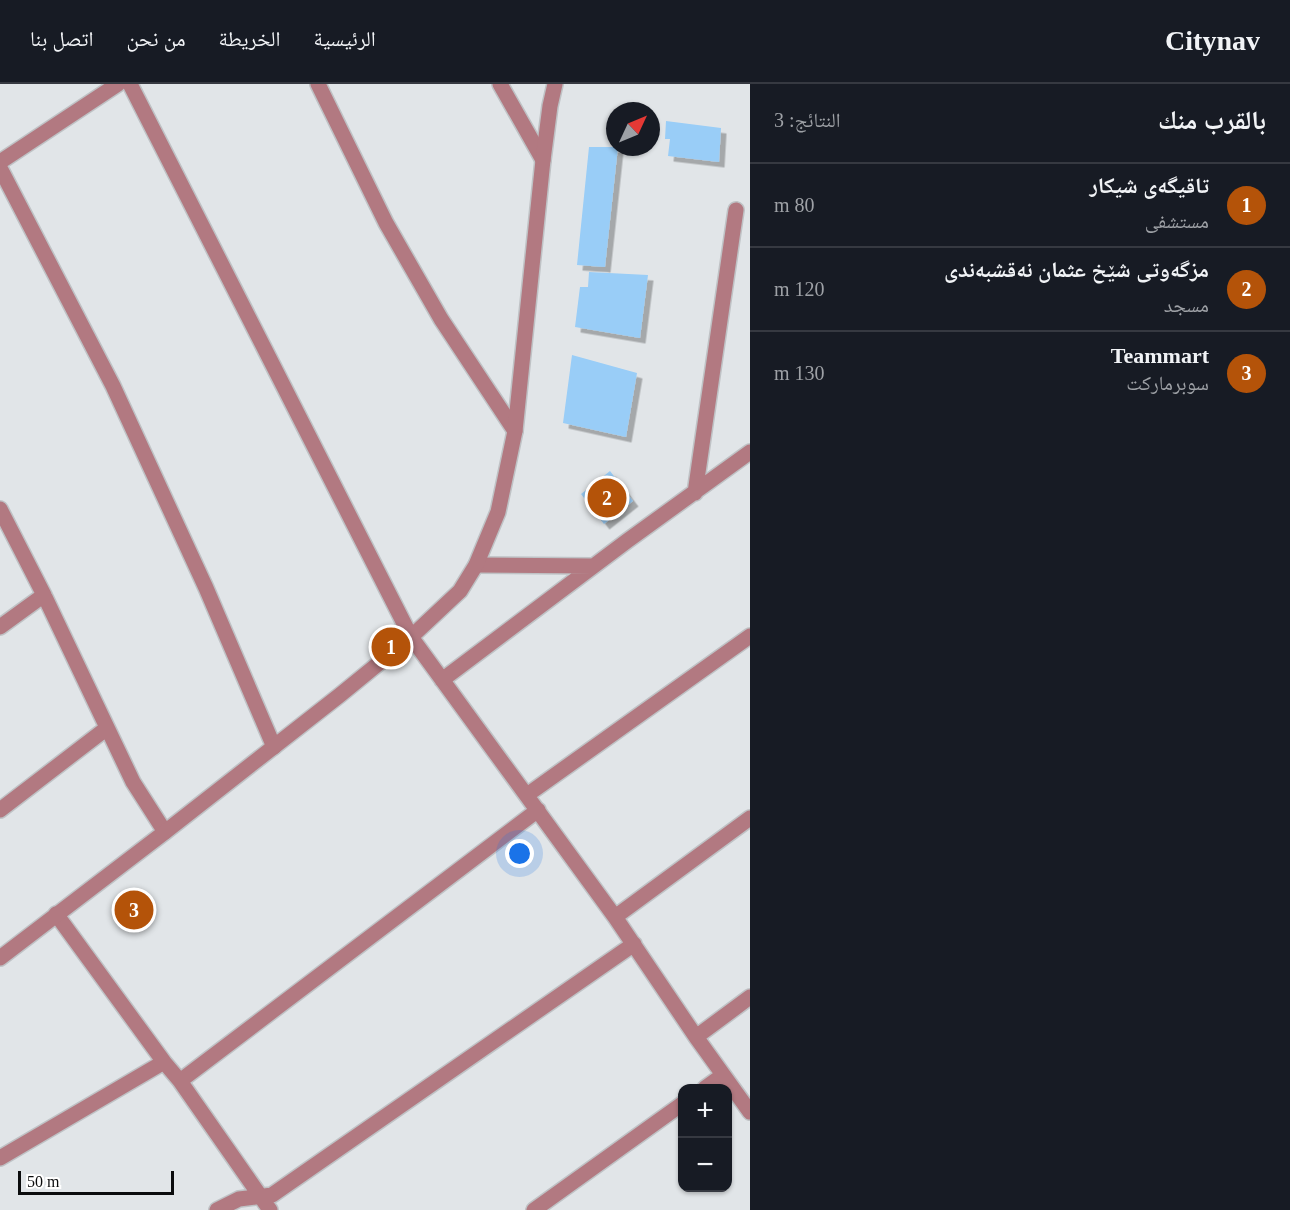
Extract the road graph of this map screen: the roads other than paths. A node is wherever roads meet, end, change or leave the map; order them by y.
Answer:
1 (118, 84) edge
2 (130, 84) edge
3 (318, 84) edge
4 (500, 84) edge
5 (555, 84) edge
6 (543, 160) junction
7 (0, 162) edge
8 (0, 168) edge
9 (736, 210) dead end
10 (515, 431) junction
11 (750, 452) edge
12 (695, 493) junction
13 (0, 508) edge
14 (476, 565) junction
15 (593, 567) junction
16 (44, 595) junction
17 (0, 627) edge
18 (750, 636) edge
19 (411, 637) junction
20 (442, 680) junction
21 (107, 728) junction
22 (274, 747) junction
23 (528, 795) junction
24 (0, 810) edge
25 (538, 810) junction
26 (750, 818) edge
27 (165, 832) junction
28 (56, 914) junction
29 (615, 917) junction
30 (634, 944) junction
31 (0, 958) edge
32 (750, 998) edge
33 (696, 1037) junction
34 (164, 1062) junction
35 (723, 1076) junction
36 (180, 1081) junction
37 (712, 1084) edge
38 (678, 1107) edge
39 (750, 1112) edge
40 (0, 1158) edge
41 (260, 1196) junction
42 (218, 1210) edge
43 (270, 1210) edge
44 (534, 1210) edge

1 - 7 street
2 - 19 street
3 - 10 street
4 - 6 street
5 - 6 street
6 - 10 street
8 - 22 street
9 - 12 street
10 - 14 street
11 - 12 street
12 - 15 street
13 - 16 street
14 - 15 street
14 - 19 street
15 - 20 street
16 - 17 street
16 - 21 street
18 - 23 street
19 - 20 street
19 - 22 street
20 - 23 street
21 - 24 street
21 - 27 street
22 - 27 street
23 - 25 street
25 - 29 street
25 - 36 street
26 - 29 street
27 - 28 street
28 - 31 street
28 - 34 street
29 - 30 street
30 - 33 street
30 - 41 street
32 - 33 street
33 - 35 street
34 - 36 street
34 - 40 street
35 - 37 street
35 - 39 street
36 - 41 street
38 - 44 street
41 - 42 street
41 - 43 street

